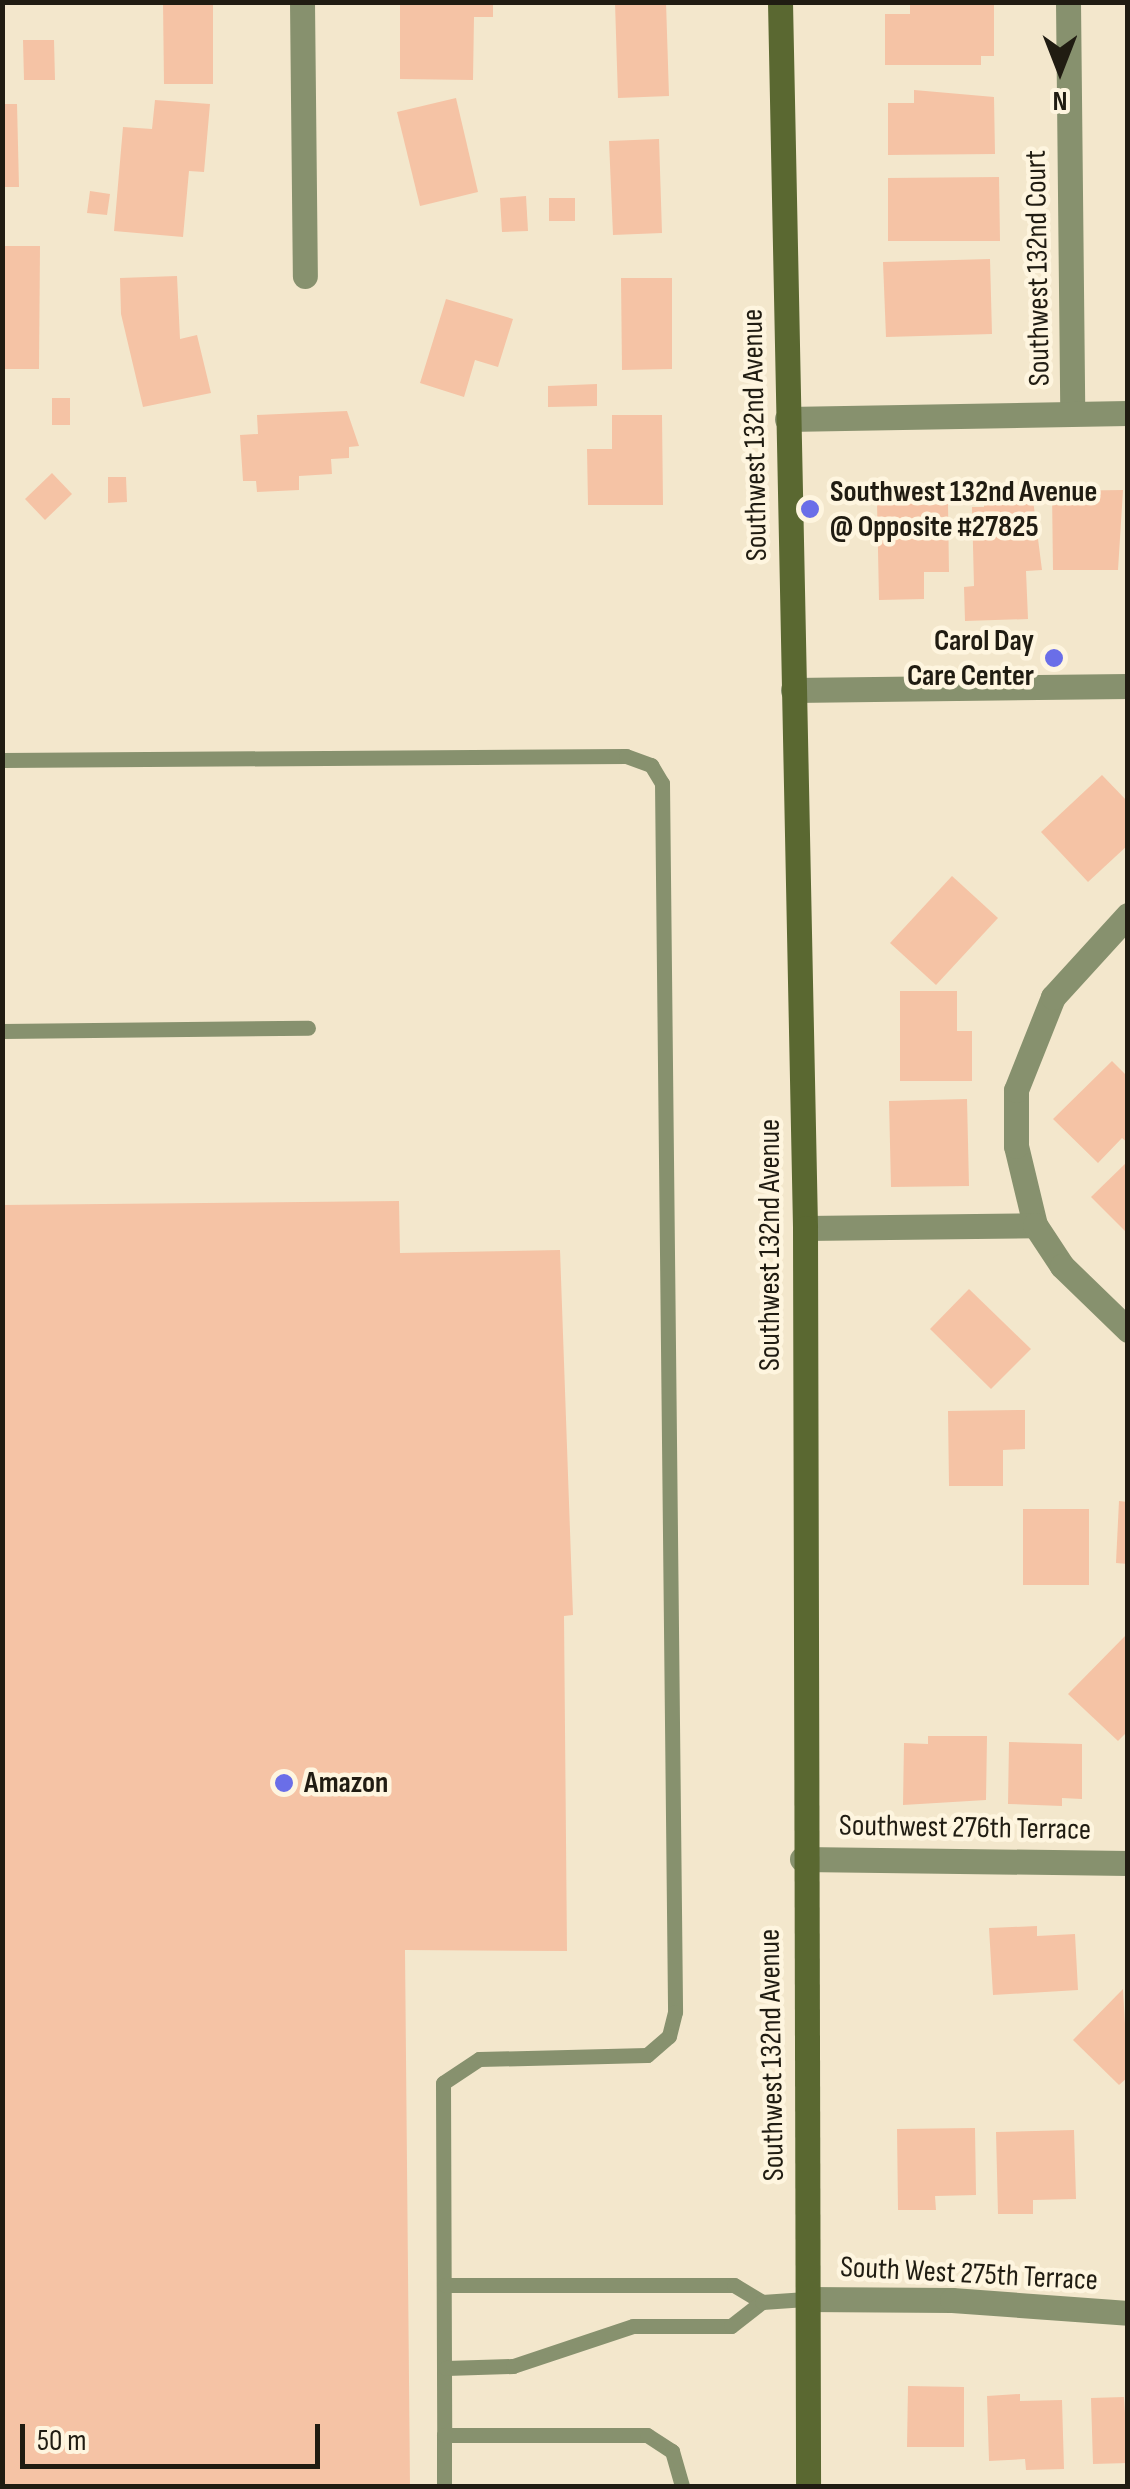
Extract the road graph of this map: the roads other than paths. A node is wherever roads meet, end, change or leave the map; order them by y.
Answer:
1 (302, 2) edge
2 (780, 2) edge
3 (1068, 2) edge
4 (305, 276) dead end
5 (1128, 413) edge
6 (1072, 414) junction
7 (787, 419) junction
8 (1128, 686) edge
9 (793, 690) junction
10 (2, 760) edge
11 (1128, 915) edge
12 (308, 1028) dead end
13 (2, 1031) edge
14 (1035, 1225) junction
15 (805, 1228) junction
16 (1128, 1330) edge
17 (802, 1859) junction
18 (1128, 1863) edge
19 (445, 2285) junction
20 (806, 2299) junction
21 (762, 2302) junction
22 (1128, 2313) edge
23 (446, 2368) junction
24 (444, 2436) junction
25 (444, 2486) edge
26 (682, 2486) edge
27 (808, 2486) edge

1 - 4 street
2 - 7 street, Southwest 132nd Avenue
3 - 6 street, Southwest 132nd Court
5 - 6 street
6 - 7 street
7 - 9 street, Southwest 132nd Avenue
8 - 9 street
9 - 15 street, Southwest 132nd Avenue
10 - 19 lane
11 - 14 street
12 - 13 lane
14 - 15 street
14 - 16 street
15 - 17 street, Southwest 132nd Avenue
17 - 18 street, Southwest 276th Terrace
17 - 20 street, Southwest 132nd Avenue
19 - 21 lane
19 - 23 lane
20 - 21 lane
20 - 22 street, South West 275th Terrace
20 - 27 street, Southwest 132nd Avenue
21 - 23 lane
23 - 24 lane
24 - 25 lane
24 - 26 lane

